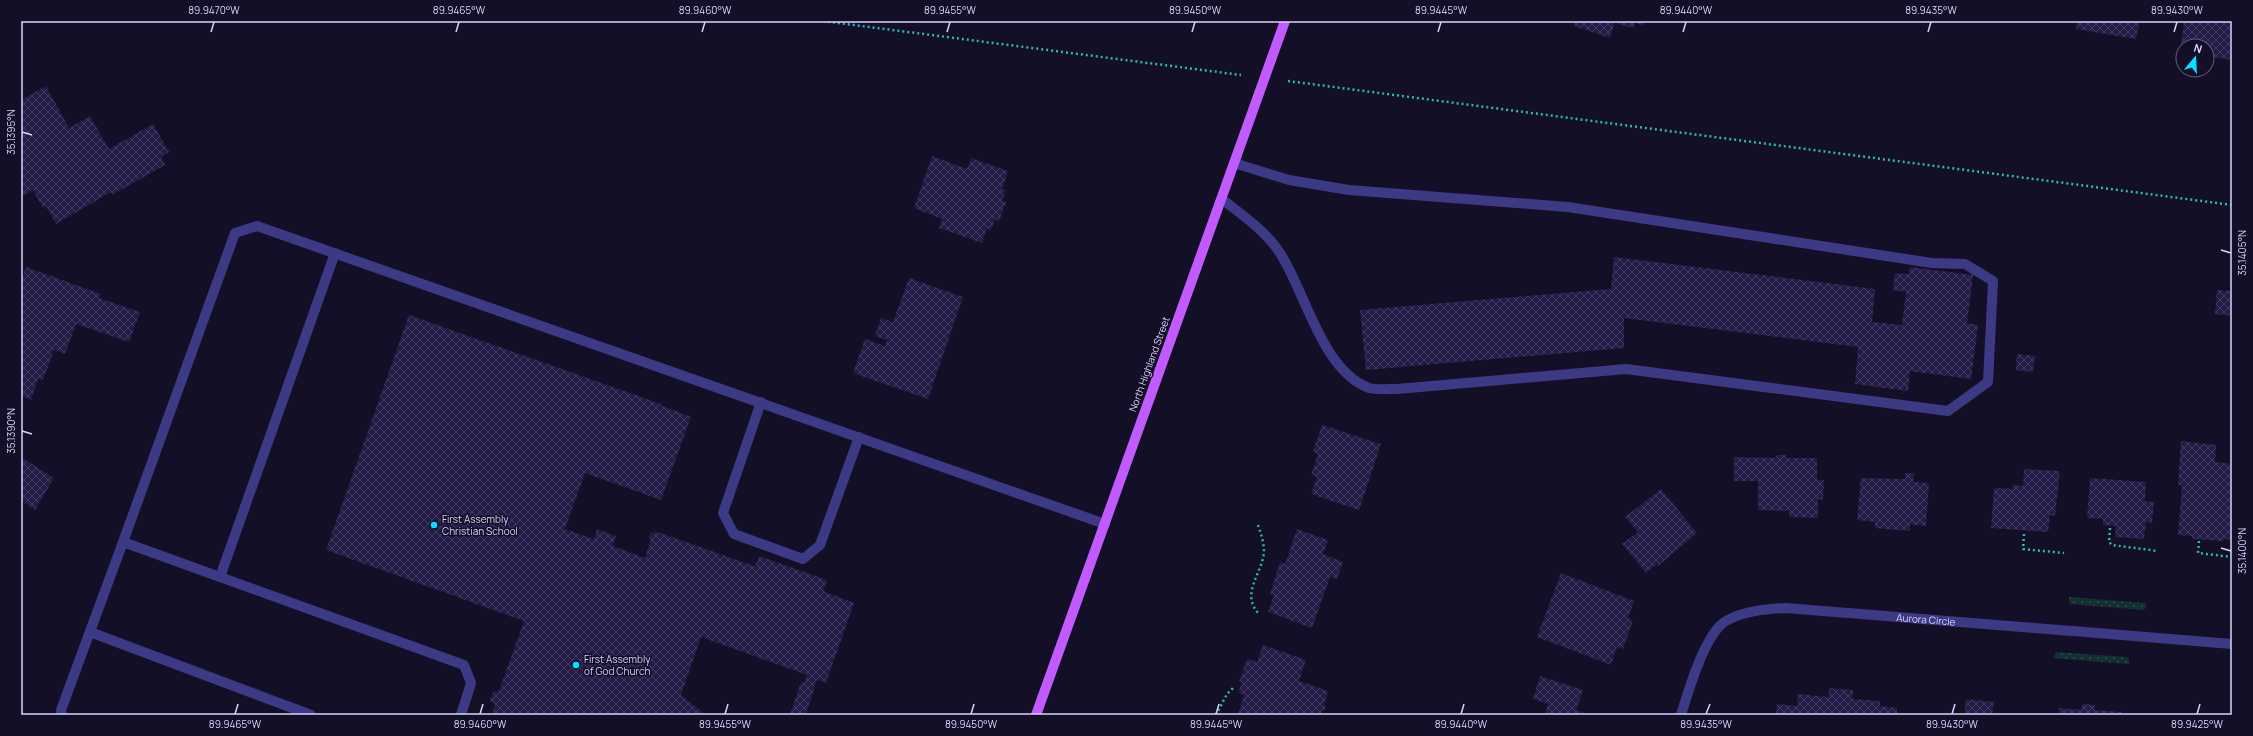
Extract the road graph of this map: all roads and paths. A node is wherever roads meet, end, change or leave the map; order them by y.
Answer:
1 (823, 21) edge
2 (1285, 21) edge
3 (1264, 78) junction
4 (1234, 164) junction
5 (1222, 199) junction
6 (2232, 205) edge
7 (335, 253) junction
8 (761, 402) junction
9 (859, 437) junction
10 (1105, 524) junction
11 (1258, 525) dead end
12 (2110, 528) dead end
13 (2024, 534) dead end
14 (2199, 541) dead end
15 (123, 542) junction
16 (2158, 550) dead end
17 (2064, 553) dead end
18 (2232, 557) edge
19 (220, 577) junction
20 (1259, 614) dead end
21 (90, 632) junction
22 (2232, 644) edge
23 (1234, 687) dead end
24 (62, 715) edge
25 (311, 715) edge
26 (461, 715) edge
27 (1036, 715) edge
28 (1216, 715) edge
29 (1680, 715) edge

1 - 3 path
2 - 3 main road, North Highland Street
3 - 4 main road, North Highland Street
3 - 6 path
4 - 5 main road, North Highland Street
4 - 5 street
5 - 10 main road, North Highland Street
7 - 8 street
7 - 15 street
7 - 19 street
8 - 9 street
8 - 9 street
9 - 10 street
10 - 27 main road, North Highland Street
11 - 20 path
12 - 16 path
13 - 17 path
14 - 18 path
15 - 19 street
15 - 21 street
19 - 26 street
21 - 24 street
21 - 25 street
22 - 29 street, Aurora Circle
23 - 28 path

